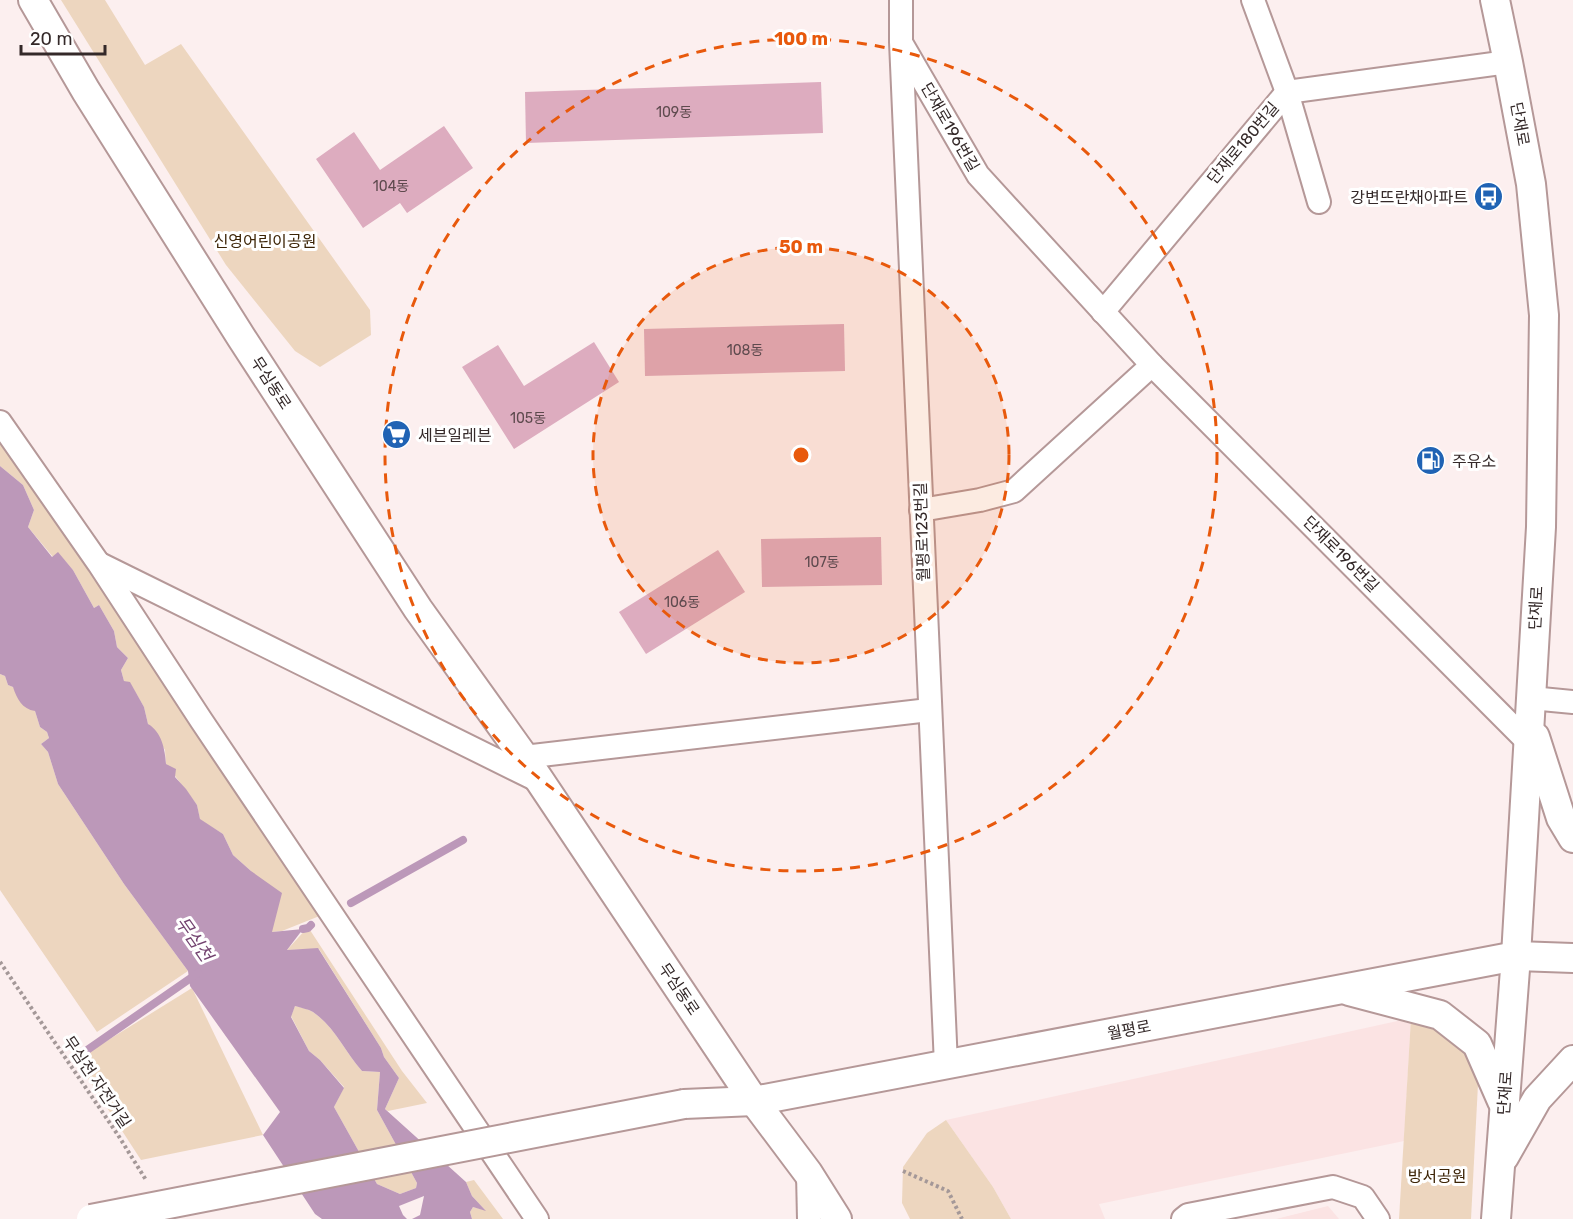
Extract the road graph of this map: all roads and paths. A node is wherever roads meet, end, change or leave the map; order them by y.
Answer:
1 (33, 0) edge
2 (901, 0) edge
3 (1253, 0) edge
4 (1495, 0) edge
5 (901, 42) junction
6 (1508, 62) junction
7 (1287, 92) junction
8 (1319, 202) dead end
9 (1103, 312) junction
10 (1152, 365) junction
11 (0, 422) edge
12 (921, 510) junction
13 (99, 564) junction
14 (1573, 702) edge
15 (929, 710) junction
16 (1530, 721) junction
17 (524, 757) junction
18 (539, 781) junction
19 (1573, 838) edge
20 (1516, 956) junction
21 (1573, 958) edge
22 (0, 962) edge
23 (1341, 989) junction
24 (1573, 1060) edge
25 (946, 1065) junction
26 (754, 1101) junction
27 (1504, 1105) junction
28 (1500, 1164) junction
29 (903, 1172) dead end
30 (808, 1173) junction
31 (147, 1182) dead end
32 (91, 1219) edge
33 (537, 1219) edge
34 (809, 1219) edge
35 (837, 1219) edge
36 (962, 1219) edge
37 (1183, 1219) edge
38 (1378, 1219) edge
39 (1496, 1219) edge

1 - 17 street, 무심동로
2 - 5 street, 월평로123번길
3 - 7 street
4 - 6 street, 단재로
5 - 9 street, 단재로196번길
5 - 12 street, 월평로123번길
6 - 7 street, 단재로180번길
6 - 16 street, 단재로
7 - 8 street
7 - 9 street, 단재로180번길
9 - 10 street, 단재로196번길
10 - 12 street
10 - 16 street, 단재로196번길
11 - 13 street
12 - 15 street, 월평로123번길
13 - 18 street
13 - 33 street
14 - 16 street
15 - 17 street
15 - 25 street, 월평로123번길
16 - 19 street
16 - 20 street, 단재로
17 - 18 street, 무심동로
18 - 26 street, 무심동로
20 - 21 street, 월평로
20 - 23 street, 월평로
20 - 27 street, 단재로
22 - 31 path, 무심천 자전거길
23 - 25 street, 월평로
23 - 27 street
24 - 28 street
25 - 26 street, 월평로
26 - 30 street, 무심동로
26 - 32 street, 월평로, bridge
27 - 28 street, 단재로
28 - 39 street, 단재로
29 - 36 path
30 - 34 street
30 - 35 street, 무심동로
37 - 38 street

